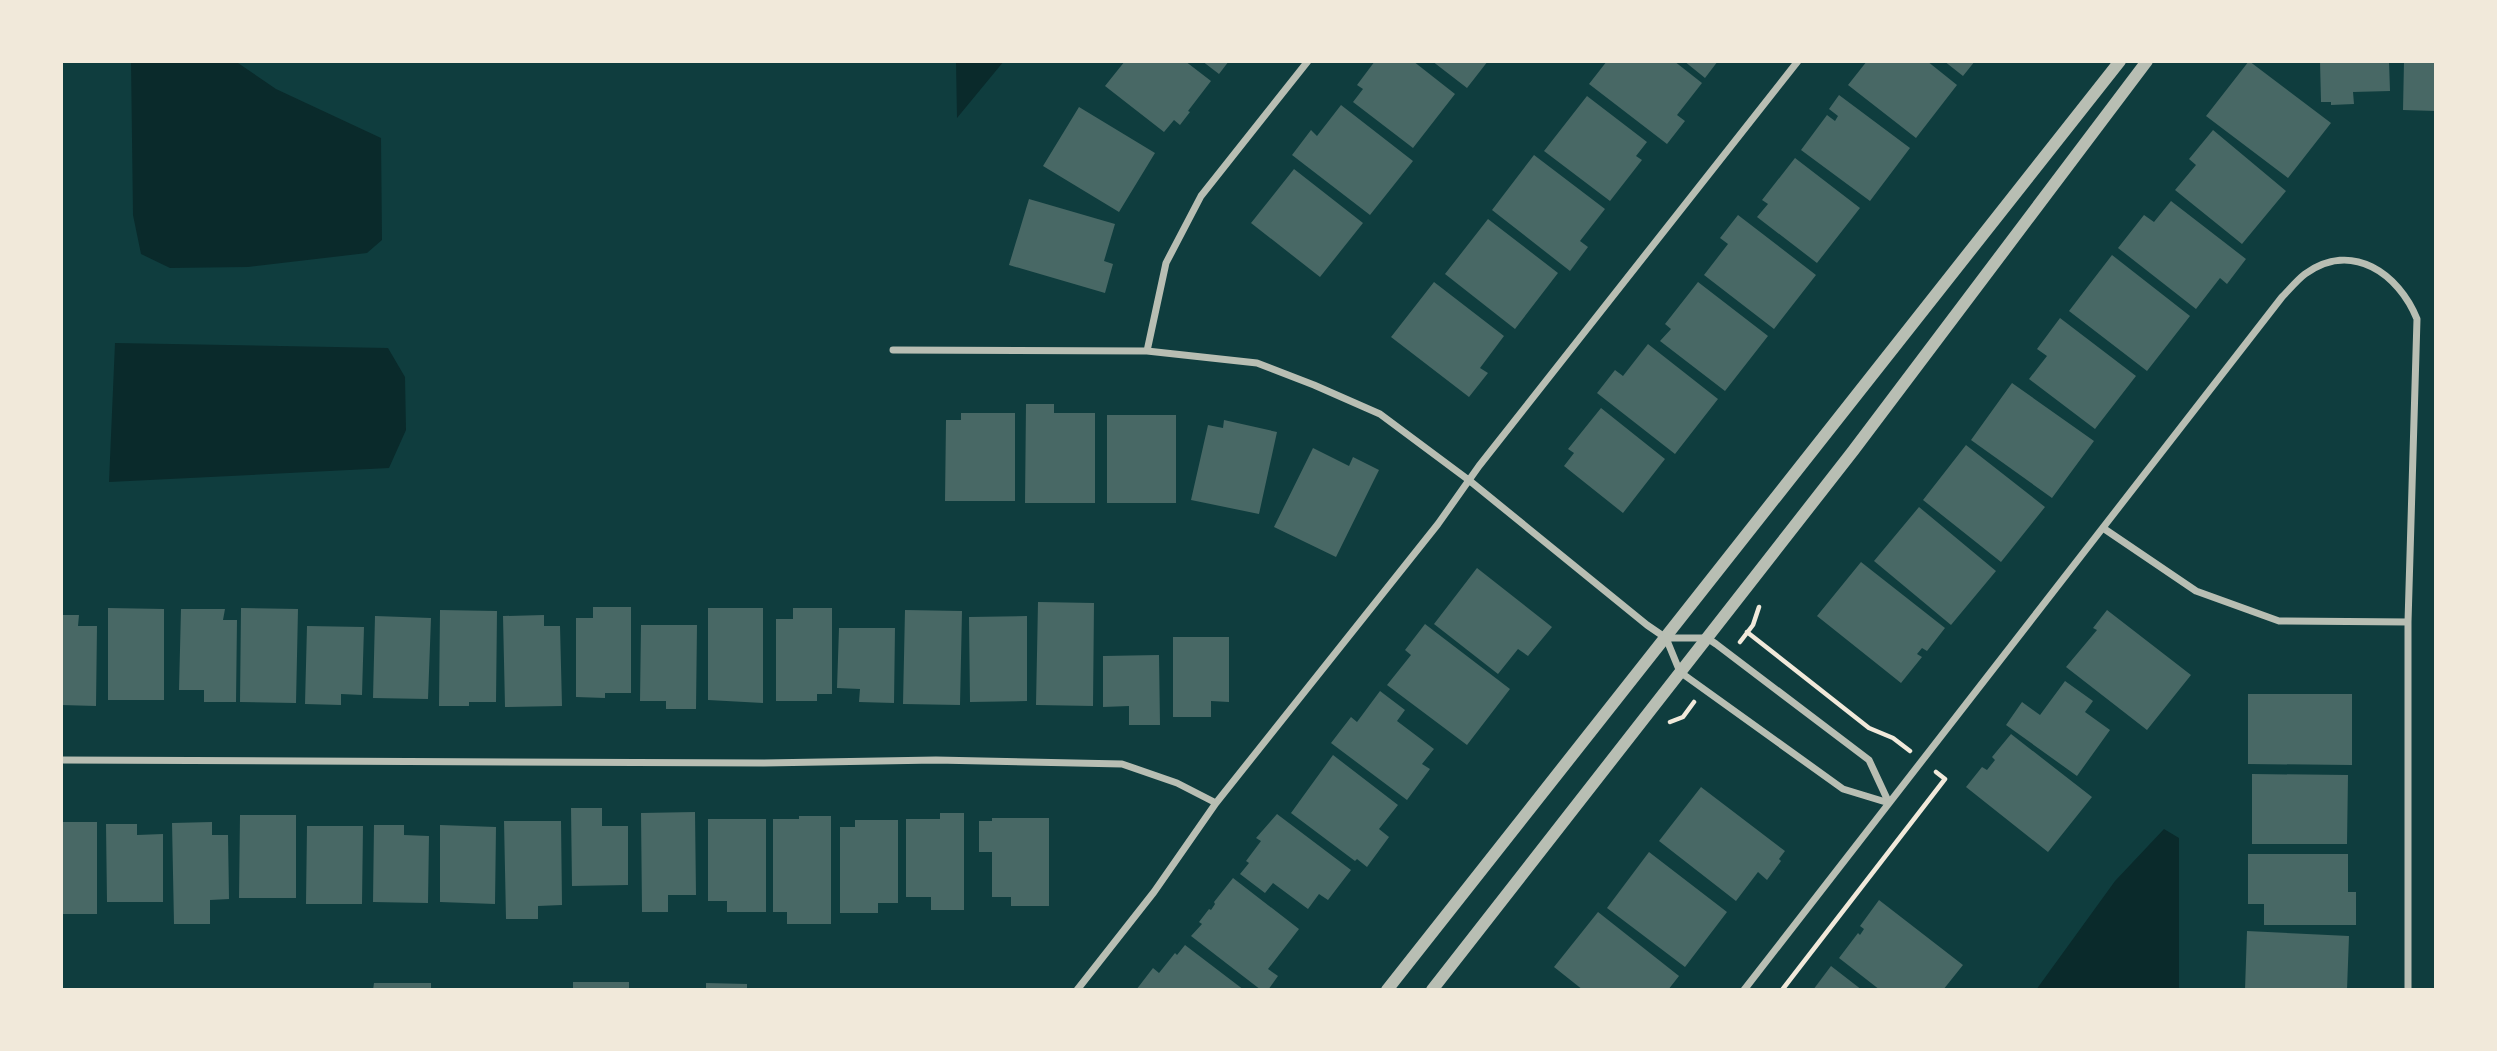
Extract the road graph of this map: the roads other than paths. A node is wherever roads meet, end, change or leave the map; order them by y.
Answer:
1 (1308, 61) edge
2 (1798, 61) edge
3 (2120, 61) edge
4 (2147, 61) edge
5 (893, 350) dead end
6 (1147, 351) junction
7 (1470, 481) junction
8 (2103, 528) junction
9 (2408, 622) junction
10 (1666, 638) junction
11 (1707, 638) junction
12 (1680, 672) junction
13 (61, 760) edge
14 (1216, 803) junction
15 (1889, 803) junction
16 (1077, 990) edge
17 (1387, 990) edge
18 (1432, 990) edge
19 (1744, 990) edge
20 (2408, 990) edge

1 - 6 street
2 - 7 street
3 - 10 street
4 - 11 street
5 - 6 street
6 - 7 street
7 - 10 street
7 - 14 street
8 - 9 street
8 - 9 street
8 - 15 street
9 - 20 street
10 - 11 street
10 - 12 street
10 - 17 street
11 - 12 street
11 - 15 street
12 - 15 street
12 - 18 street
13 - 14 street
14 - 16 street
15 - 19 street

